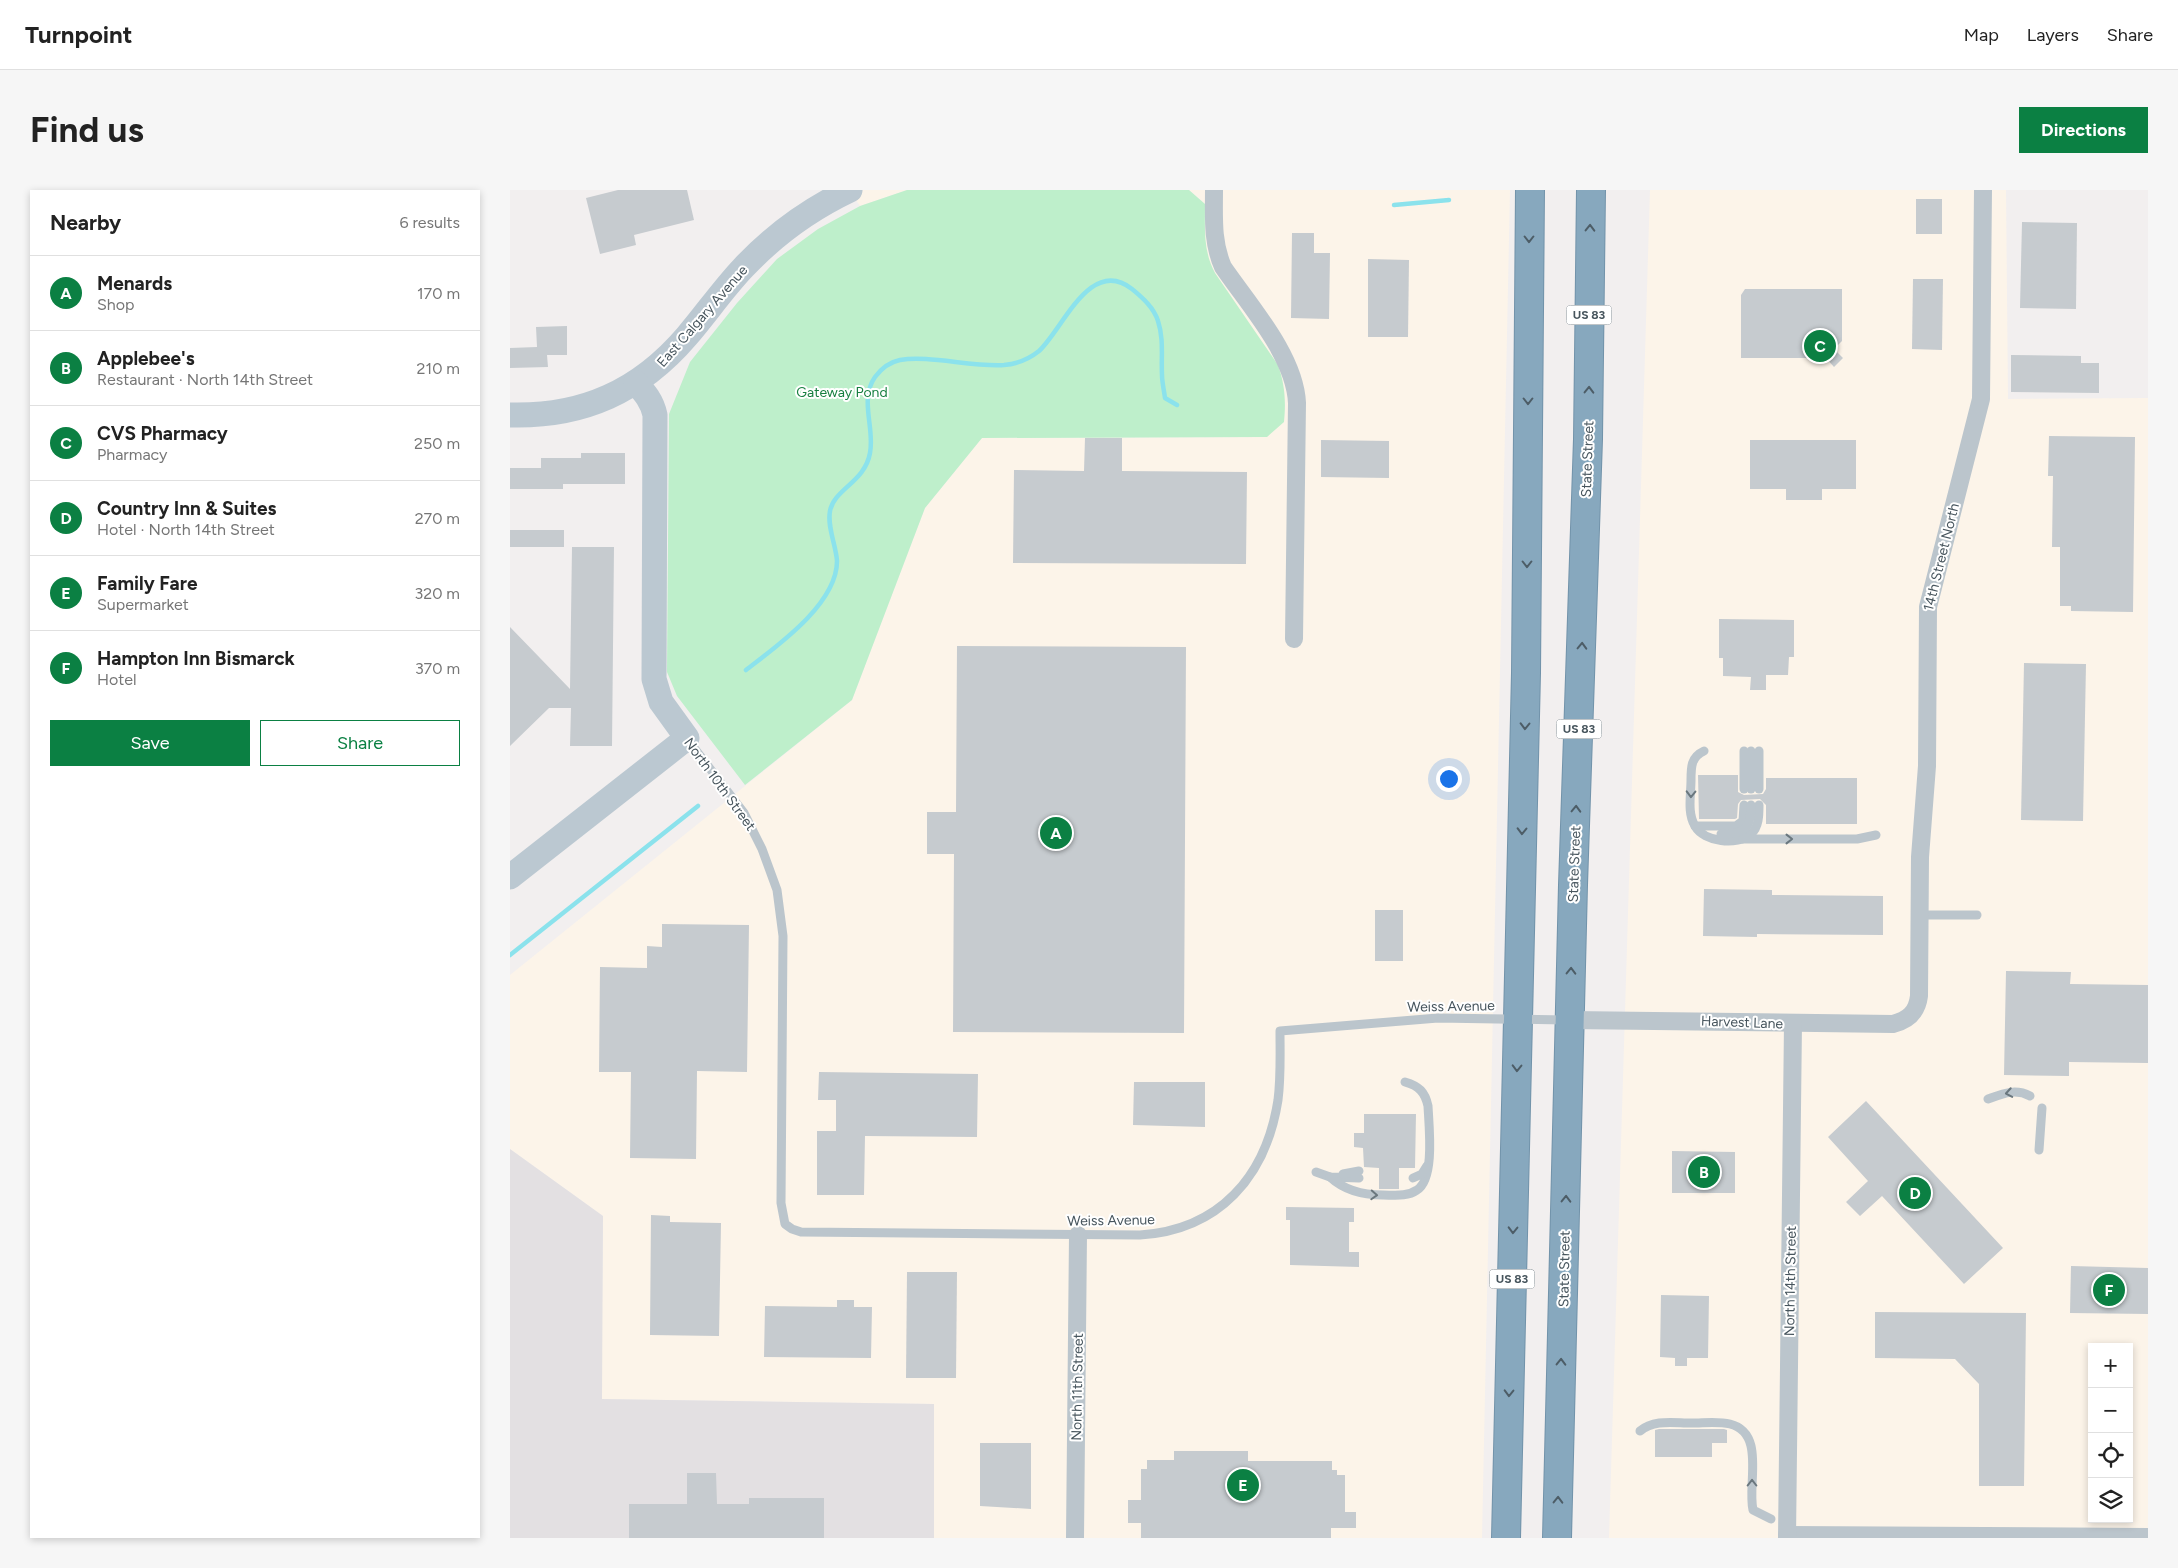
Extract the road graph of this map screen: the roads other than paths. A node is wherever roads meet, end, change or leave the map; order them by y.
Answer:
1 (1214, 190) edge
2 (1530, 190) edge
3 (1591, 190) edge
4 (1983, 190) edge
5 (835, 193) edge
6 (636, 383) junction
7 (510, 415) edge
8 (1294, 639) dead end
9 (687, 738) junction
10 (1704, 751) dead end
11 (1751, 751) joint
12 (1696, 829) junction
13 (1876, 835) dead end
14 (1740, 839) junction
15 (510, 877) edge
16 (1920, 914) junction
17 (1977, 915) dead end
18 (1912, 1015) joint
19 (1518, 1019) junction
20 (1570, 1020) junction
21 (1792, 1023) junction
22 (1405, 1082) dead end
23 (2030, 1096) dead end
24 (1988, 1099) dead end
25 (2042, 1108) dead end
26 (2039, 1150) dead end
27 (1429, 1156) junction
28 (1316, 1172) dead end
29 (1359, 1174) dead end
30 (1414, 1175) dead end
31 (1330, 1177) junction
32 (785, 1224) joint
33 (1078, 1235) junction
34 (1640, 1431) dead end
35 (1771, 1519) dead end
36 (1787, 1537) edge
37 (2148, 1537) edge
38 (1075, 1538) edge
39 (1506, 1538) edge
40 (1557, 1538) edge
41 (2119, 1538) edge

1 - 8 street
2 -> 19 highway, US 83
20 -> 3 highway, State Street / US 83
4 - 16 street, 14th Street North
5 - 6 street, East Calgary Avenue
6 - 7 street, East Calgary Avenue
6 - 9 street, North 10th Street
9 - 15 street
9 - 32 lane, North 10th Street
10 -> 12 lane
11 - 11 lane
12 - 14 lane
12 - 14 lane
14 -> 13 lane
16 - 17 lane
16 - 18 street, 14th Street North
18 - 21 street, Harvest Lane
19 - 20 lane, Weiss Avenue
19 - 33 lane, Weiss Avenue
19 -> 39 highway, US 83
20 - 21 street, Harvest Lane
40 -> 20 highway, State Street / US 83
21 - 36 street, North 14th Street
22 - 27 lane
23 -> 24 lane
25 - 26 lane
27 - 30 lane
31 -> 27 lane
28 - 31 lane
29 - 31 lane
32 - 33 lane, Weiss Avenue
33 - 38 street, North 11th Street
35 -> 34 lane
36 - 41 street
37 - 41 street

